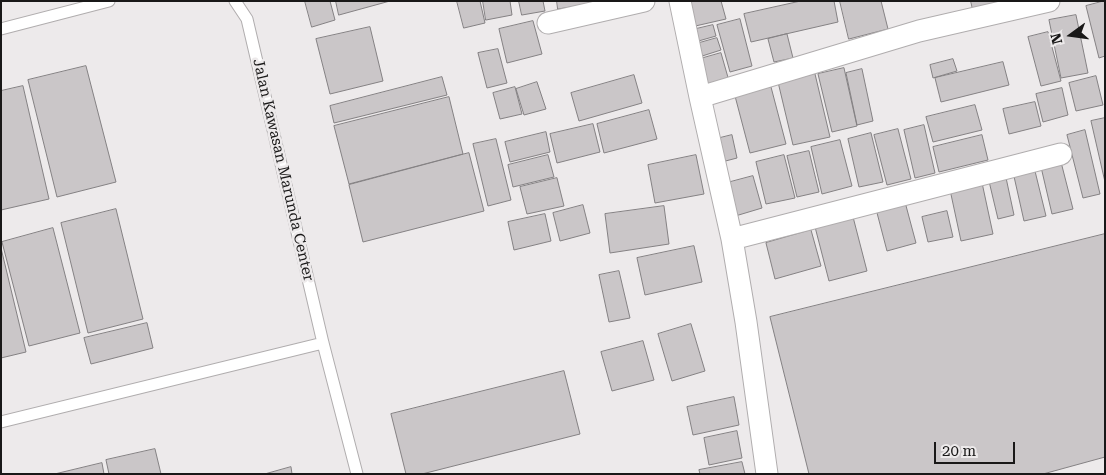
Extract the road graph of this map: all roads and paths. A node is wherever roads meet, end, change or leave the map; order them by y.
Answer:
1 (109, 1) edge
2 (234, 1) edge
3 (644, 1) edge
4 (680, 1) edge
5 (1049, 1) edge
6 (548, 24) dead end
7 (1, 29) edge
8 (700, 97) junction
9 (1061, 154) dead end
10 (732, 239) junction
11 (323, 343) junction
12 (1, 422) edge
13 (357, 474) edge
14 (767, 474) edge

1 - 7 lane
2 - 11 lane, Jalan Kawasan Marunda Center
3 - 6 street
4 - 8 street
5 - 8 street
8 - 10 street
9 - 10 street
10 - 14 street
11 - 12 lane
11 - 13 lane, Jalan Kawasan Marunda Center

